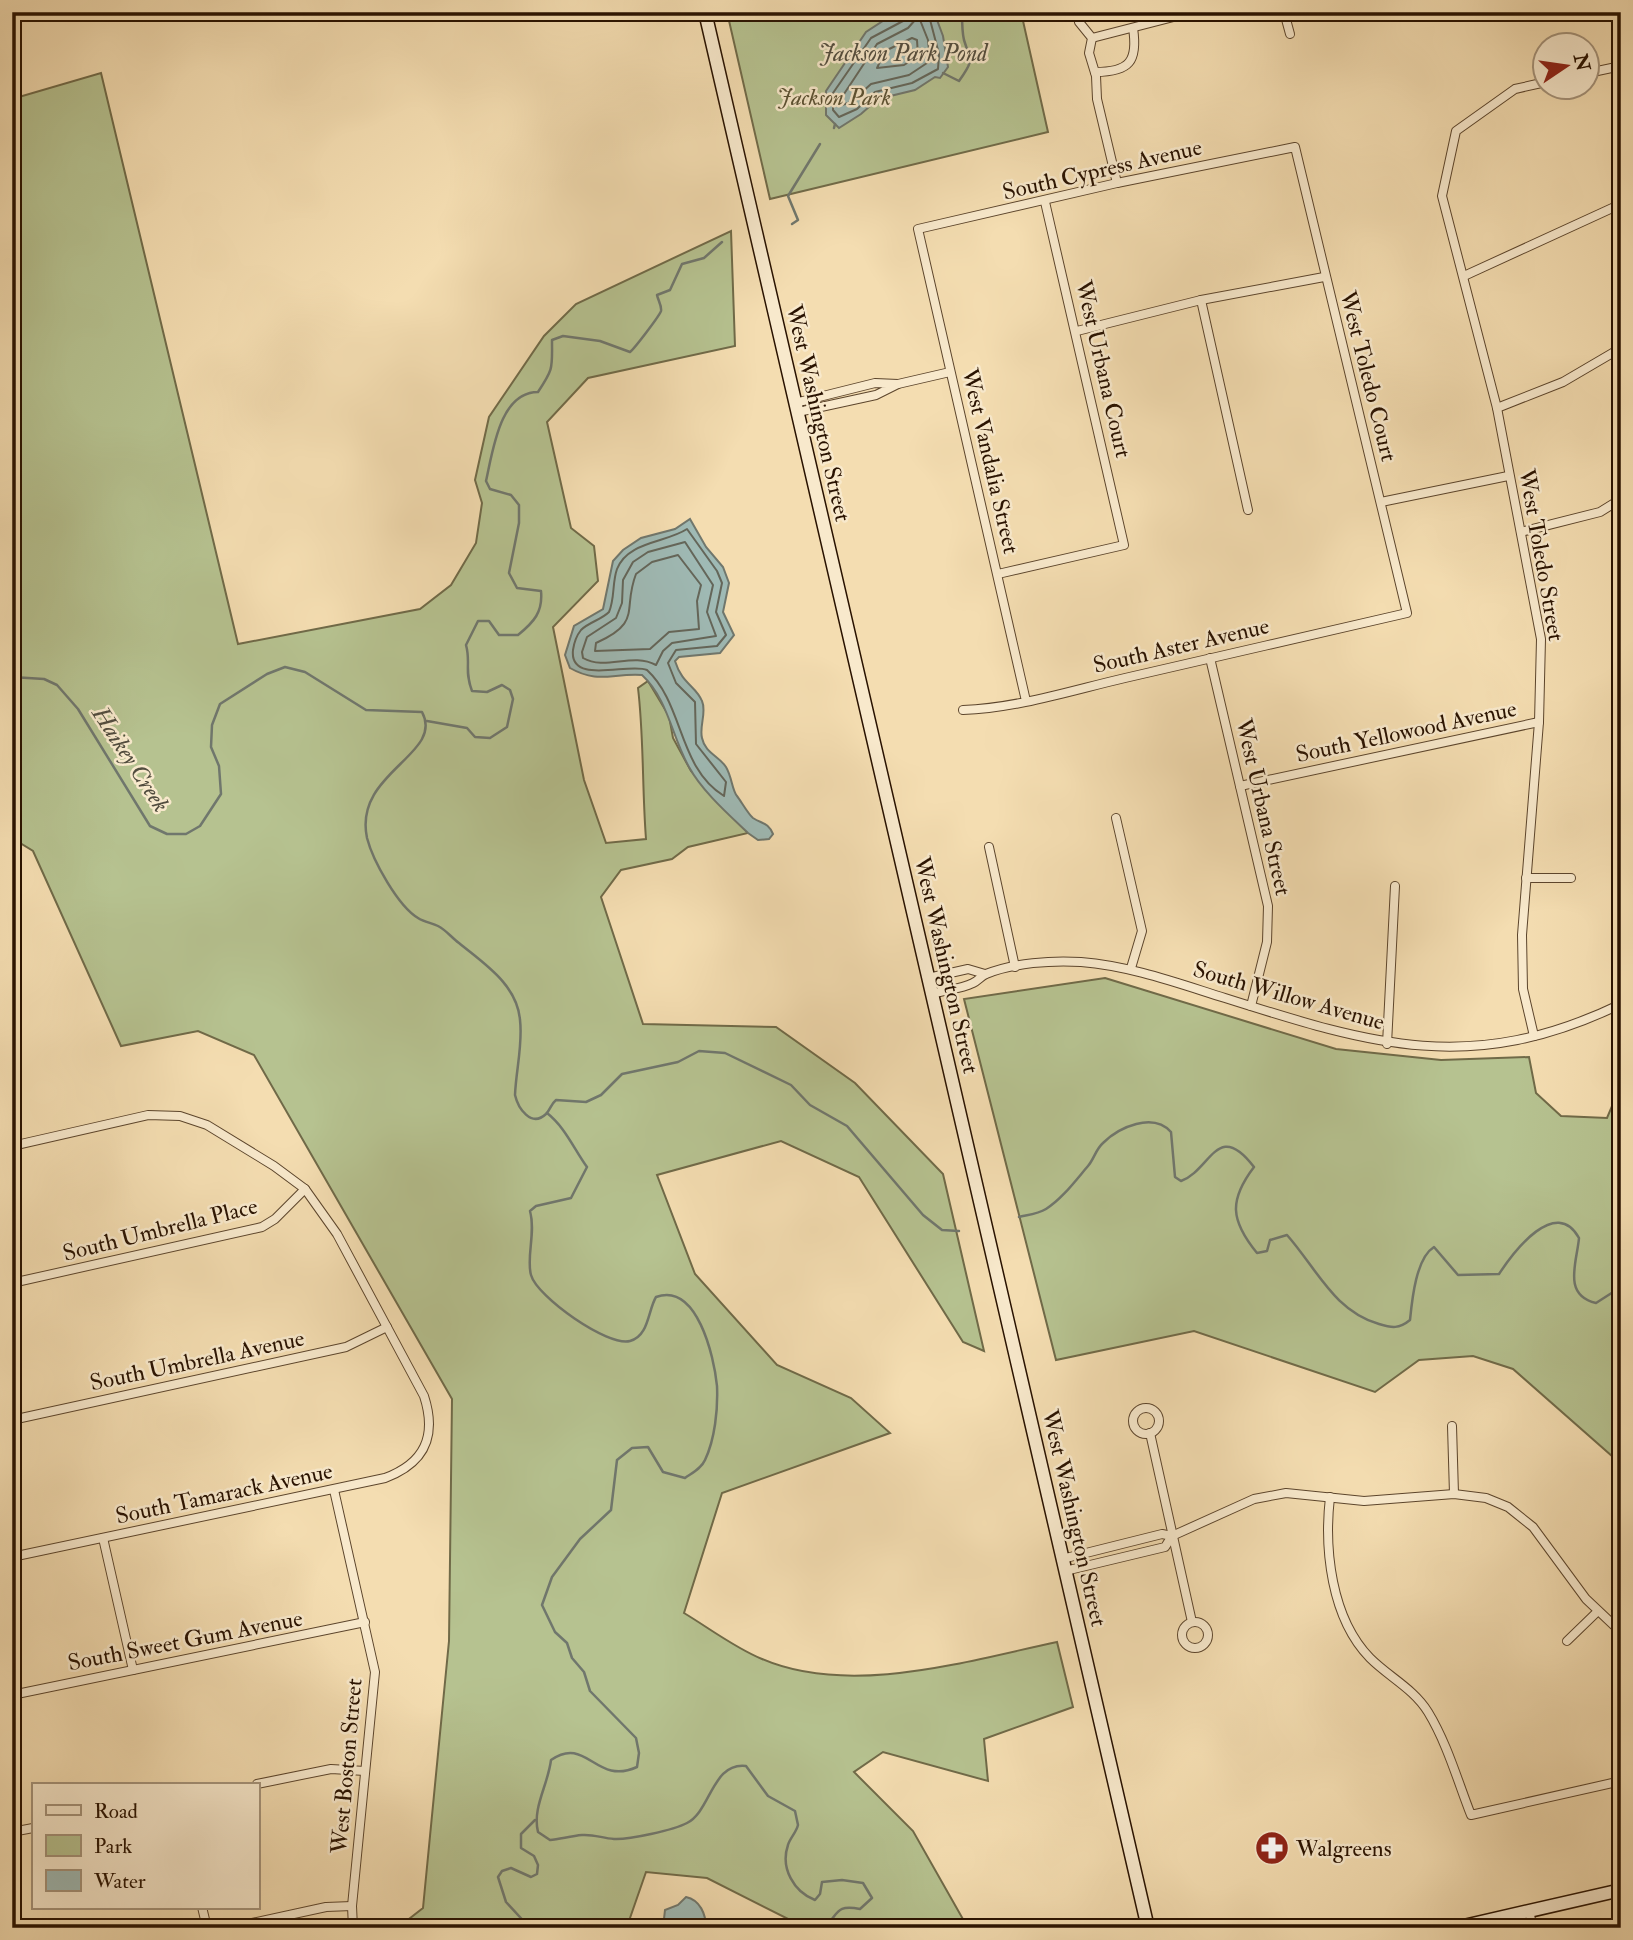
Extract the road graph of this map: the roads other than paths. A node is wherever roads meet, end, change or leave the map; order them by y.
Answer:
1 (705, 12) edge
2 (1077, 12) edge
3 (1193, 12) edge
4 (1284, 12) edge
5 (1133, 28) junction
6 (1290, 34) dead end
7 (1091, 38) junction
8 (1621, 66) edge
9 (1602, 70) edge
10 (1095, 72) junction
11 (1532, 85) edge
12 (1294, 147) joint
13 (1117, 183) junction
14 (1045, 202) junction
15 (1621, 204) edge
16 (918, 229) joint
17 (1464, 276) junction
18 (1324, 277) junction
19 (1201, 300) junction
20 (1077, 331) junction
21 (1621, 348) edge
22 (950, 372) junction
23 (797, 407) junction
24 (1497, 408) junction
25 (1508, 476) junction
26 (1621, 499) edge
27 (1381, 502) junction
28 (1248, 510) dead end
29 (1521, 532) junction
30 (998, 574) junction
31 (1407, 613) joint
32 (1210, 658) junction
33 (1026, 701) junction
34 (963, 710) dead end
35 (1539, 722) junction
36 (1240, 786) junction
37 (1116, 818) dead end
38 (989, 847) dead end
39 (1526, 877) junction
40 (1571, 878) dead end
41 (1395, 886) dead end
42 (1015, 967) junction
43 (1130, 968) junction
44 (985, 974) junction
45 (928, 978) junction
46 (932, 994) junction
47 (1621, 1004) edge
48 (1251, 1006) junction
49 (1534, 1036) junction
50 (1387, 1044) junction
51 (12, 1146) edge
52 (304, 1189) junction
53 (12, 1283) edge
54 (387, 1328) junction
55 (12, 1420) edge
56 (1452, 1426) dead end
57 (1150, 1433) dead end
58 (334, 1490) junction
59 (1454, 1494) junction
60 (1330, 1497) junction
61 (1172, 1536) junction
62 (103, 1538) junction
63 (12, 1557) edge
64 (1064, 1565) junction
65 (1598, 1611) junction
66 (365, 1622) junction
67 (1192, 1622) dead end
68 (1621, 1632) edge
69 (1567, 1641) dead end
70 (133, 1670) junction
71 (12, 1695) edge
72 (365, 1771) junction
73 (1621, 1781) edge
74 (259, 1784) edge
75 (32, 1828) edge
76 (12, 1832) edge
77 (1621, 1890) edge
78 (352, 1906) junction
79 (202, 1909) edge
80 (1529, 1911) junction
81 (1515, 1914) junction
82 (257, 1925) edge
83 (353, 1927) edge
84 (207, 1928) edge
85 (229, 1928) edge
86 (1148, 1928) edge
87 (1455, 1928) edge
88 (1518, 1928) edge
89 (1533, 1928) edge

1 - 23 main road, West Washington Street
2 - 7 street
3 - 5 street
4 - 6 street
5 - 7 street
5 - 10 street
7 - 10 street
8 - 9 street
10 - 13 street
11 - 17 street, West Toledo Street
12 - 13 street, South Cypress Avenue
12 - 18 street, West Toledo Court
13 - 14 street, South Cypress Avenue
14 - 16 street, South Cypress Avenue
14 - 20 street, West Urbana Court
15 - 17 street
16 - 22 street, West Vandalia Street
17 - 24 street, West Toledo Street
18 - 19 street
18 - 27 street, West Toledo Court
19 - 20 street
19 - 28 street
20 - 30 street, West Urbana Court
21 - 24 street
22 - 23 street
22 - 30 street, West Vandalia Street
23 - 45 main road, West Washington Street
24 - 25 street, West Toledo Street
25 - 27 street
25 - 29 street, West Toledo Street
26 - 29 street
27 - 31 street, West Toledo Court
29 - 35 street, West Toledo Street
30 - 33 street, West Vandalia Street
31 - 32 street, South Aster Avenue
32 - 33 street, South Aster Avenue
32 - 36 street, West Urbana Street
33 - 34 street, South Aster Avenue
35 - 36 street, South Yellowood Avenue
35 - 39 street, West Toledo Street
36 - 48 street, West Urbana Street
37 - 43 street
38 - 42 street
39 - 40 street
39 - 49 street, West Toledo Street
41 - 50 street
42 - 43 street, South Willow Avenue
42 - 44 street, South Willow Avenue
43 - 48 street, South Willow Avenue
44 - 45 street, South Willow Avenue
44 - 46 street, South Willow Avenue
45 - 46 main road, West Washington Street
46 - 64 main road, West Washington Street
47 - 49 street, South Willow Avenue
48 - 50 street, South Willow Avenue
49 - 50 street, South Willow Avenue
51 - 52 street
52 - 53 street, South Umbrella Place
52 - 54 street
54 - 55 street, South Umbrella Avenue
54 - 58 street, South Tamarack Avenue
56 - 59 street
57 - 61 street
58 - 62 street, South Tamarack Avenue
58 - 66 street, West Boston Street
59 - 60 street
59 - 65 street
60 - 61 street
60 - 73 street
61 - 64 street
61 - 64 street
61 - 67 street
62 - 63 street, South Tamarack Avenue
62 - 70 street
64 - 86 main road, West Washington Street
65 - 68 street
65 - 69 street
66 - 70 street, South Sweet Gum Avenue
66 - 72 street, West Boston Street
70 - 71 street, South Sweet Gum Avenue
72 - 74 street
72 - 78 street, West Boston Street
75 - 76 street
77 - 80 main road
78 - 82 street
78 - 83 street, West Boston Street
79 - 84 street
80 - 81 main road
80 - 89 street
81 - 87 main road
81 - 88 street
82 - 85 street

